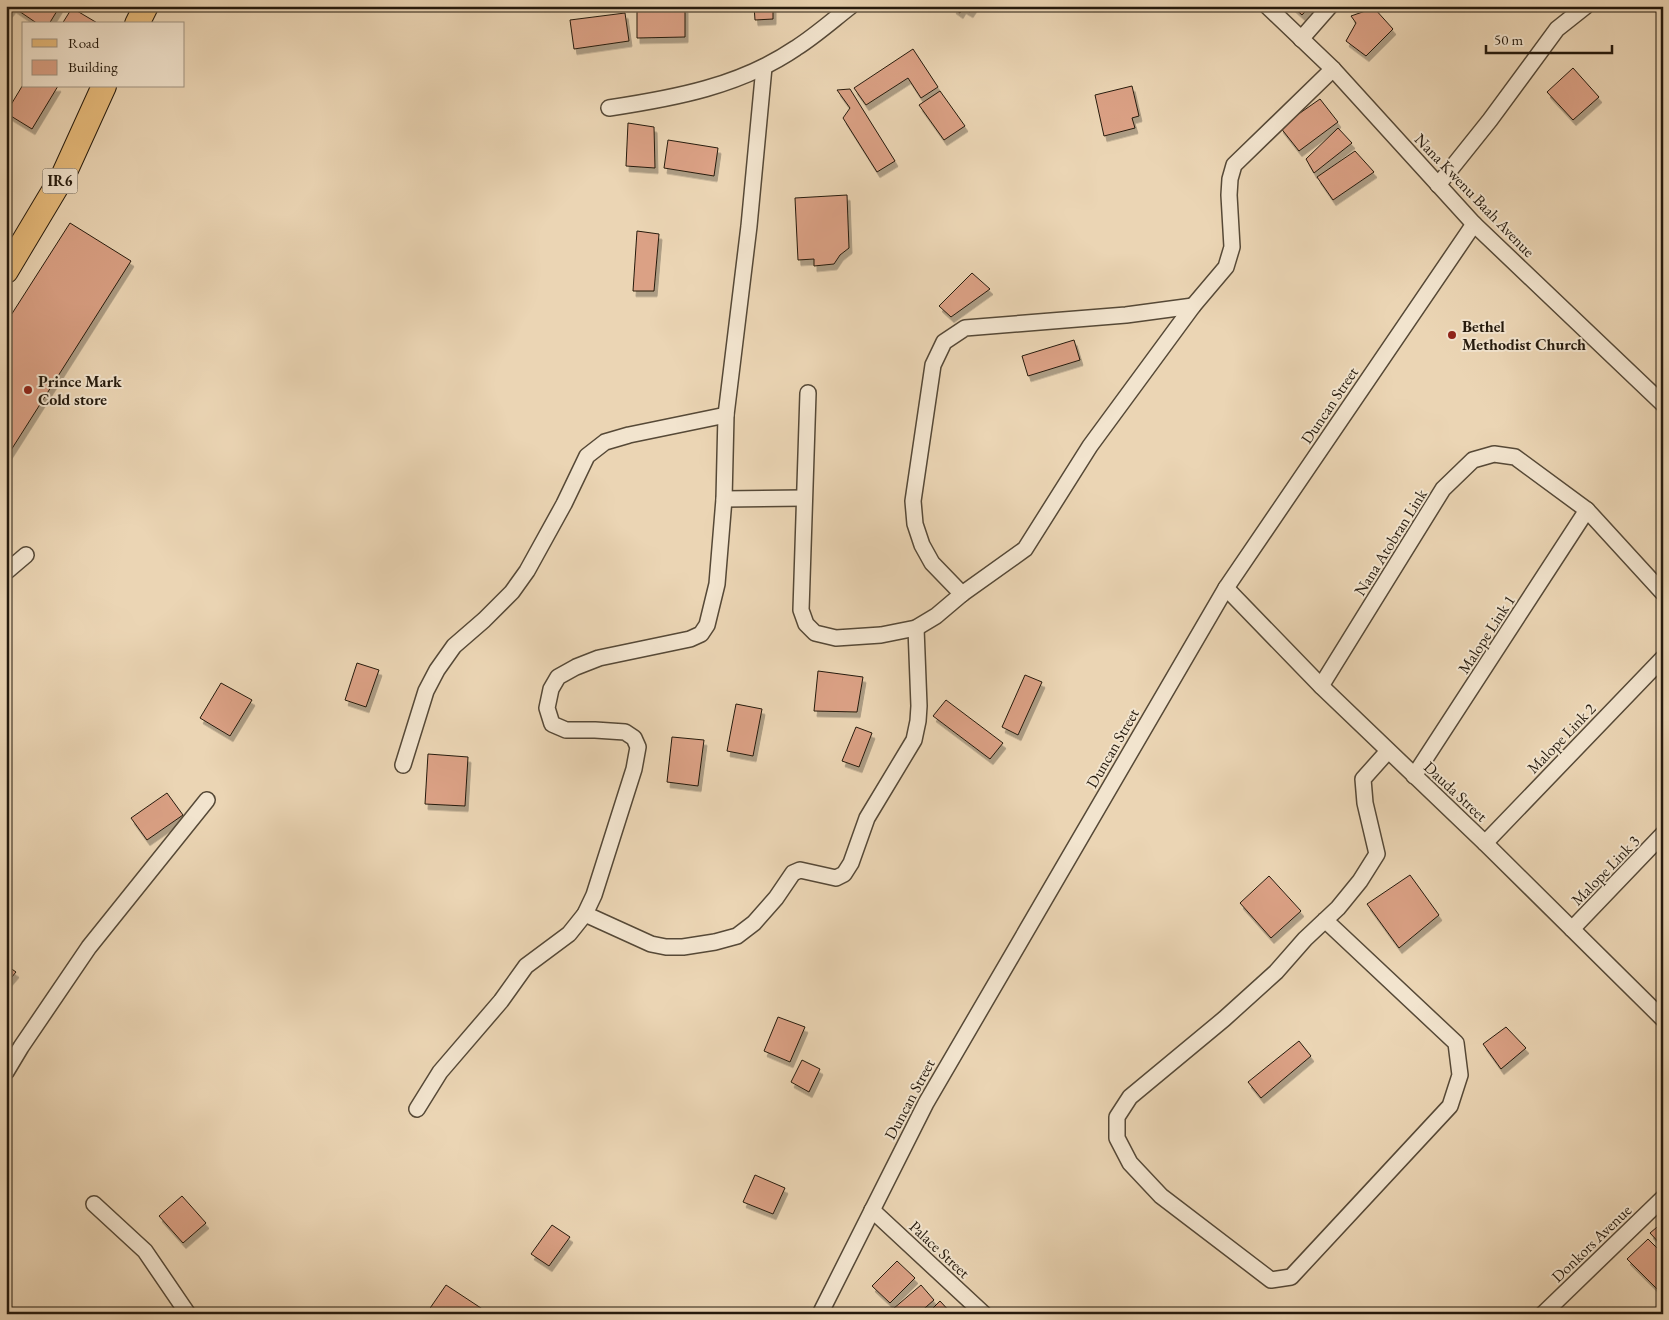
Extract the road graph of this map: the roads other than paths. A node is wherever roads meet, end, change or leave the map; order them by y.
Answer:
1 (146, 6) edge
2 (851, 6) edge
3 (1267, 6) edge
4 (1330, 6) edge
5 (1586, 6) edge
6 (138, 22) edge
7 (1301, 39) junction
8 (764, 67) junction
9 (1333, 69) junction
10 (103, 88) edge
11 (609, 108) dead end
12 (1438, 184) junction
13 (1474, 224) junction
14 (6, 271) edge
15 (1193, 306) junction
16 (808, 393) dead end
17 (1663, 404) edge
18 (726, 415) junction
19 (804, 498) junction
20 (724, 499) junction
21 (1587, 510) junction
22 (26, 555) dead end
23 (6, 572) edge
24 (1226, 588) junction
25 (1663, 593) edge
26 (962, 594) junction
27 (916, 628) junction
28 (1663, 658) edge
29 (1321, 686) junction
30 (1388, 751) junction
31 (403, 765) dead end
32 (1414, 776) junction
33 (207, 800) dead end
34 (1663, 834) edge
35 (1485, 843) junction
36 (585, 914) junction
37 (1325, 920) junction
38 (1572, 929) junction
39 (1661, 1015) edge
40 (6, 1072) edge
41 (417, 1109) dead end
42 (1663, 1198) edge
43 (94, 1204) dead end
44 (872, 1210) junction
45 (188, 1314) edge
46 (820, 1314) edge
47 (984, 1314) edge
48 (1543, 1314) edge

1 - 6 main road
2 - 8 street
3 - 7 street, Nana Kwenu Baah Avenue
4 - 7 street
5 - 12 street
7 - 9 street, Nana Kwenu Baah Avenue
8 - 11 street
8 - 18 street
9 - 12 street, Nana Kwenu Baah Avenue
9 - 15 street
10 - 14 main road, IR6
12 - 13 street, Nana Kwenu Baah Avenue
13 - 17 street, Nana Kwenu Baah Avenue
13 - 24 street, Duncan Street
15 - 26 street
15 - 26 street
16 - 19 street
18 - 20 street
18 - 31 street
19 - 20 street
19 - 27 street
20 - 36 street
21 - 25 street
21 - 29 street, Nana Atobran Link
21 - 32 street, Malope Link 1
22 - 23 street
24 - 29 street, Dauda Street
24 - 44 street, Duncan Street
26 - 27 street
27 - 36 street
28 - 35 street, Malope Link 2
29 - 30 street, Dauda Street
30 - 32 street, Dauda Street
30 - 37 street
32 - 35 street, Dauda Street
33 - 40 street
34 - 38 street, Malope Link 3
35 - 38 street, Dauda Street
36 - 41 street
37 - 37 street
38 - 39 street, Dauda Street
42 - 48 street, Donkors Avenue
43 - 45 street
44 - 46 street, Duncan Street
44 - 47 street, Palace Street

